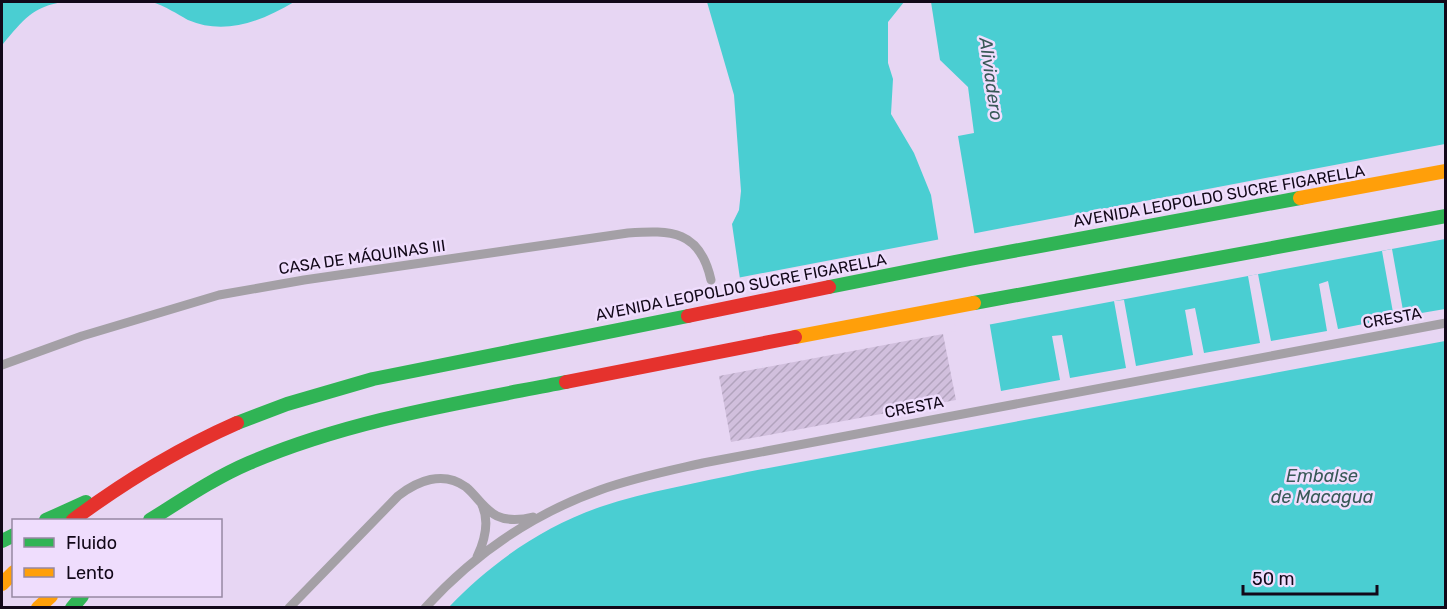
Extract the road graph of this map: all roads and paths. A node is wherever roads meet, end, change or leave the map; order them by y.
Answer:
1 (1446, 171) edge
2 (1446, 216) edge
3 (711, 280) dead end
4 (1446, 323) edge
5 (2, 365) edge
6 (119, 488) junction
7 (482, 505) junction
8 (544, 515) junction
9 (155, 518) edge
10 (48, 519) edge
11 (74, 519) edge
12 (475, 560) junction
13 (50, 597) edge
14 (38, 608) edge
15 (289, 608) edge
16 (425, 608) edge

1 - 6 main road, AVENIDA LEOPOLDO SUCRE FIGARELLA
2 - 9 main road
3 - 5 lane, CASA DE MÁQUINAS III
4 - 8 lane, CRESTA
6 - 10 main road
6 - 11 main road, AVENIDA LEOPOLDO SUCRE FIGARELLA
7 - 8 lane
7 - 12 lane
7 - 15 lane
8 - 12 lane, CRESTA
12 - 16 lane, CRESTA
13 - 14 main road

